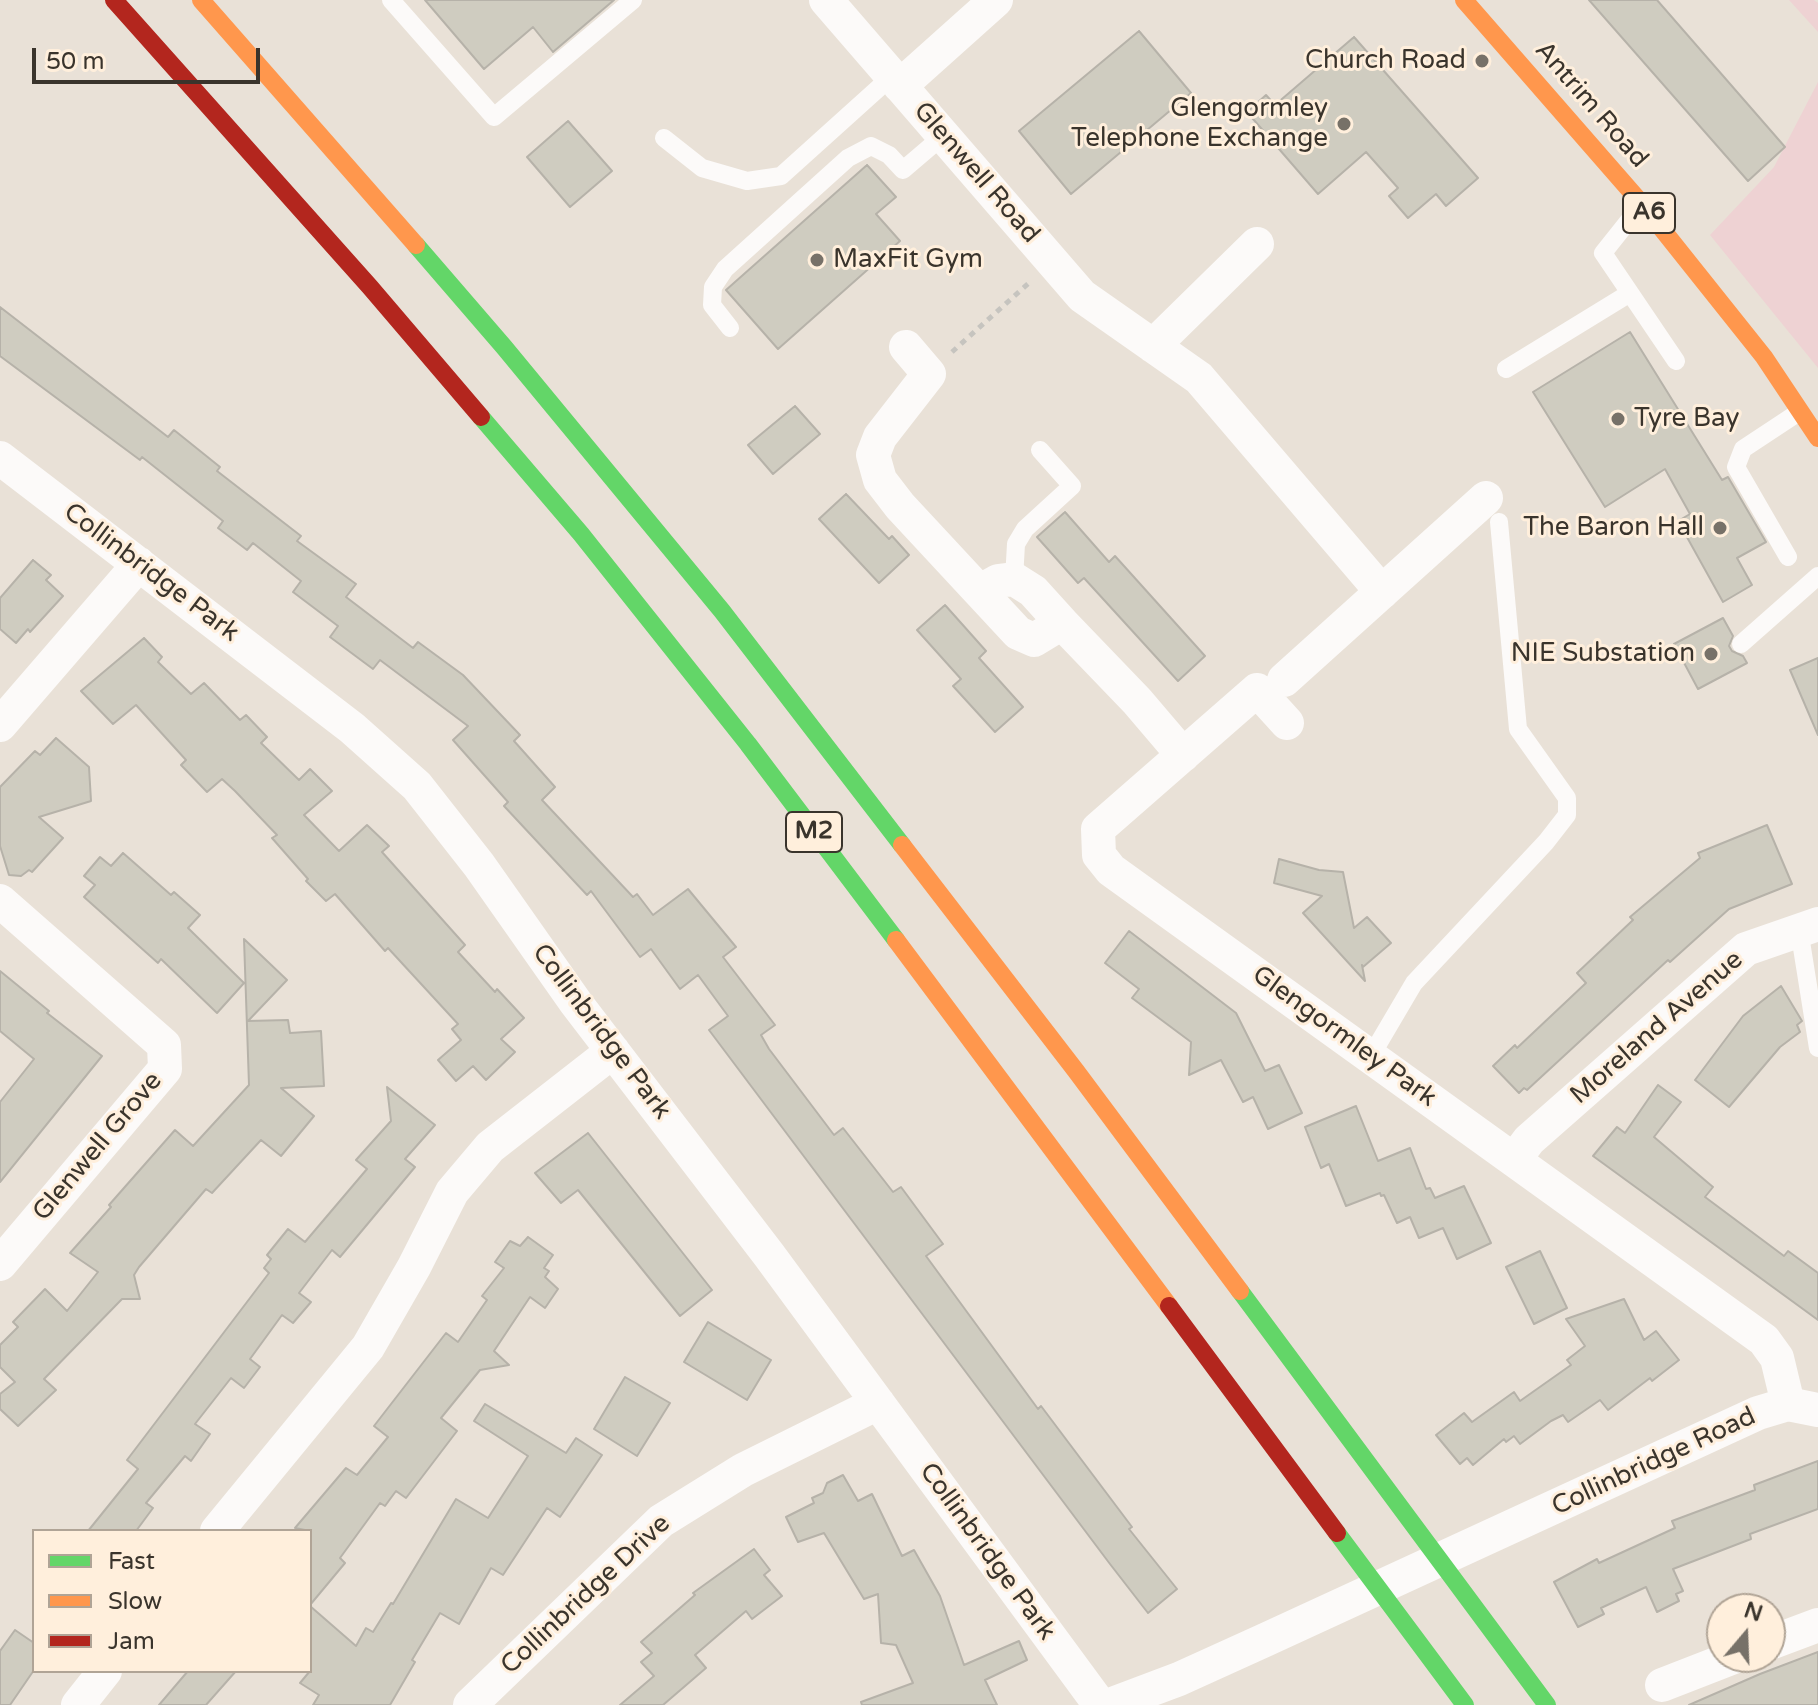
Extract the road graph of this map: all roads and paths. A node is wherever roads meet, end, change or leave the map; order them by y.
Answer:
1 (114, 0) edge
2 (201, 0) edge
3 (391, 0) edge
4 (633, 0) edge
5 (826, 0) edge
6 (996, 0) edge
7 (1464, 0) edge
8 (896, 81) junction
9 (944, 135) junction
10 (664, 138) dead end
11 (1642, 204) junction
12 (1257, 244) dead end
13 (1052, 261) junction
14 (1630, 293) junction
15 (730, 328) dead end
16 (1153, 346) junction
17 (906, 347) dead end
18 (1676, 361) dead end
19 (1506, 369) dead end
20 (929, 374) junction
21 (1799, 412) junction
22 (1818, 438) edge
23 (1040, 450) dead end
24 (0, 458) edge
25 (1492, 510) joint
26 (1788, 557) dead end
27 (139, 564) junction
28 (1818, 576) edge
29 (1014, 579) junction
30 (980, 591) junction
31 (1382, 592) junction
32 (1062, 623) junction
33 (1741, 644) dead end
34 (1284, 680) dead end
35 (1287, 723) dead end
36 (0, 725) edge
37 (1183, 755) junction
38 (0, 901) edge
39 (1808, 927) edge
40 (1818, 1048) edge
41 (613, 1051) junction
42 (1371, 1056) junction
43 (1514, 1160) junction
44 (0, 1264) edge
45 (878, 1403) junction
46 (1803, 1407) edge
47 (219, 1529) edge
48 (1818, 1625) edge
49 (1786, 1637) edge
50 (103, 1673) edge
51 (1706, 1673) edge
52 (1666, 1695) edge
53 (78, 1705) edge
54 (470, 1705) edge
55 (1100, 1705) edge
56 (1110, 1705) edge
57 (1465, 1705) edge
58 (1547, 1705) edge

1 - 57 main road, M2
2 - 58 main road, M2
3 - 4 lane
5 - 8 street, Glenwell Road
6 - 8 street, Glenwell Road
7 - 11 main road, Antrim Road / A6
8 - 9 street, Glenwell Road
8 - 10 lane
9 - 13 street, Glenwell Road
9 - 15 lane
11 - 14 lane
11 - 21 main road, Antrim Road / A6
12 - 16 street
13 - 16 street, Glenwell Road
13 - 20 path
14 - 18 lane
14 - 19 lane
16 - 31 street, Glenwell Road
17 - 20 street
20 - 30 street
21 - 22 main road, Antrim Road / A6
21 - 26 lane
23 - 29 lane
24 - 27 street, Collinbridge Park
25 - 31 street
25 - 42 lane
27 - 36 street
27 - 41 street, Collinbridge Park
28 - 33 lane
29 - 30 street
29 - 32 street
30 - 32 street
31 - 34 street
32 - 37 street
35 - 37 street, Glengormley Park
37 - 42 street, Glengormley Park
38 - 44 street, Glenwell Grove
39 - 40 lane
39 - 43 street, Moreland Avenue
41 - 45 street, Collinbridge Park
41 - 47 street
42 - 43 street, Glengormley Park
43 - 46 street, Glengormley Park
45 - 54 street, Collinbridge Drive
45 - 55 street, Collinbridge Park
46 - 56 street, Collinbridge Road
48 - 49 street
50 - 53 street
51 - 52 street

